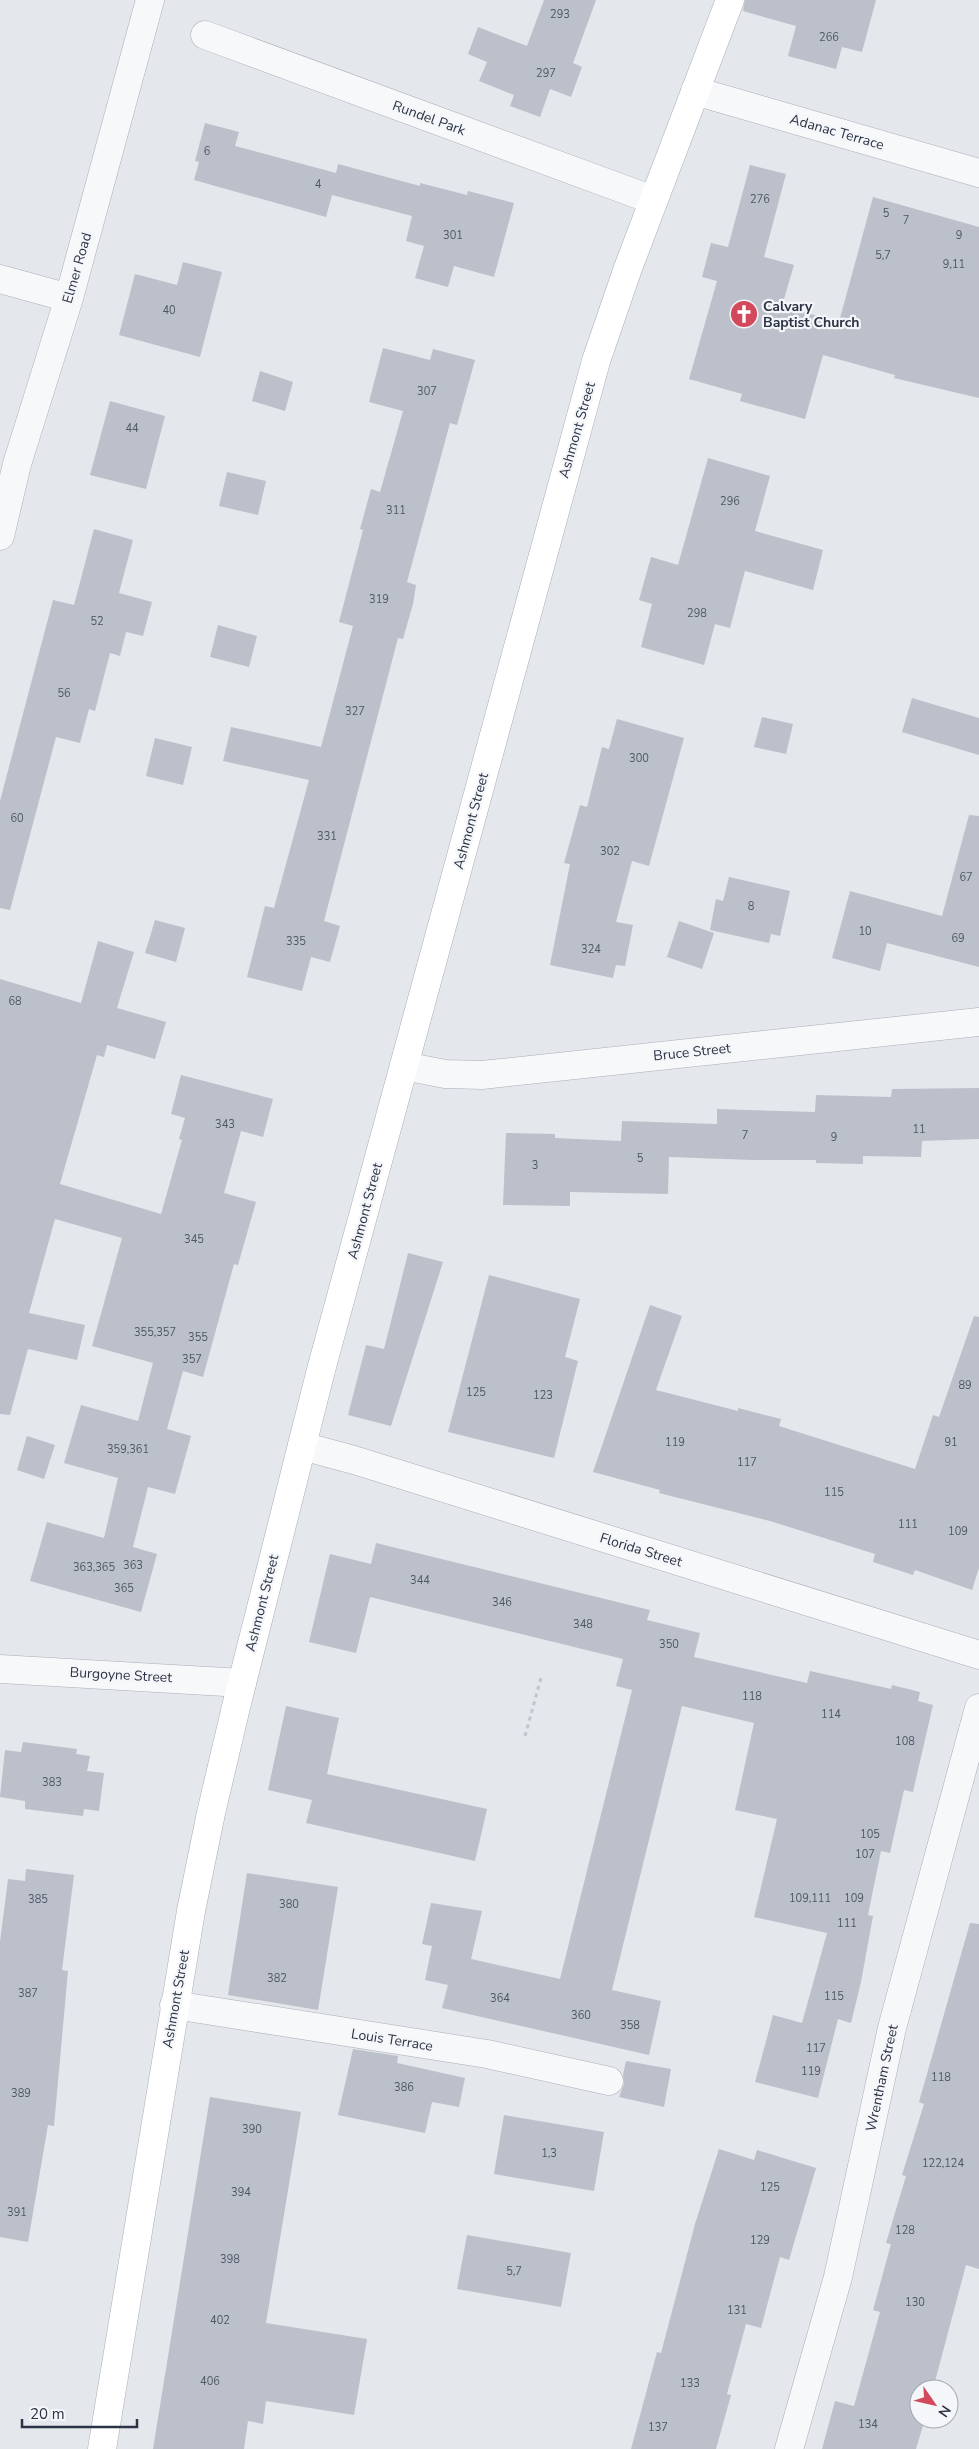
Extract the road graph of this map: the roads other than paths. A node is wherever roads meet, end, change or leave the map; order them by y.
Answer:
1 (150, 0) edge
2 (730, 0) edge
3 (205, 36) dead end
4 (695, 91) junction
5 (979, 173) edge
6 (653, 200) junction
7 (0, 279) edge
8 (69, 298) junction
9 (0, 536) edge
10 (979, 1022) edge
11 (404, 1066) junction
12 (302, 1446) junction
13 (979, 1655) edge
14 (0, 1669) edge
15 (242, 1683) junction
16 (979, 1708) edge
17 (174, 2005) junction
18 (609, 2081) dead end
19 (102, 2449) edge
20 (789, 2449) edge

1 - 8 street, Elmer Road
2 - 4 main road, Ashmont Street
3 - 6 street, Rundel Park
4 - 5 street, Adanac Terrace
4 - 6 main road, Ashmont Street
6 - 11 main road, Ashmont Street
7 - 8 street
8 - 9 street, Elmer Road
10 - 11 street, Bruce Street
11 - 12 main road, Ashmont Street
12 - 13 street, Florida Street
12 - 15 main road, Ashmont Street
14 - 15 street, Burgoyne Street
15 - 17 main road, Ashmont Street
16 - 20 street, Wrentham Street
17 - 18 street, Louis Terrace
17 - 19 main road, Ashmont Street

